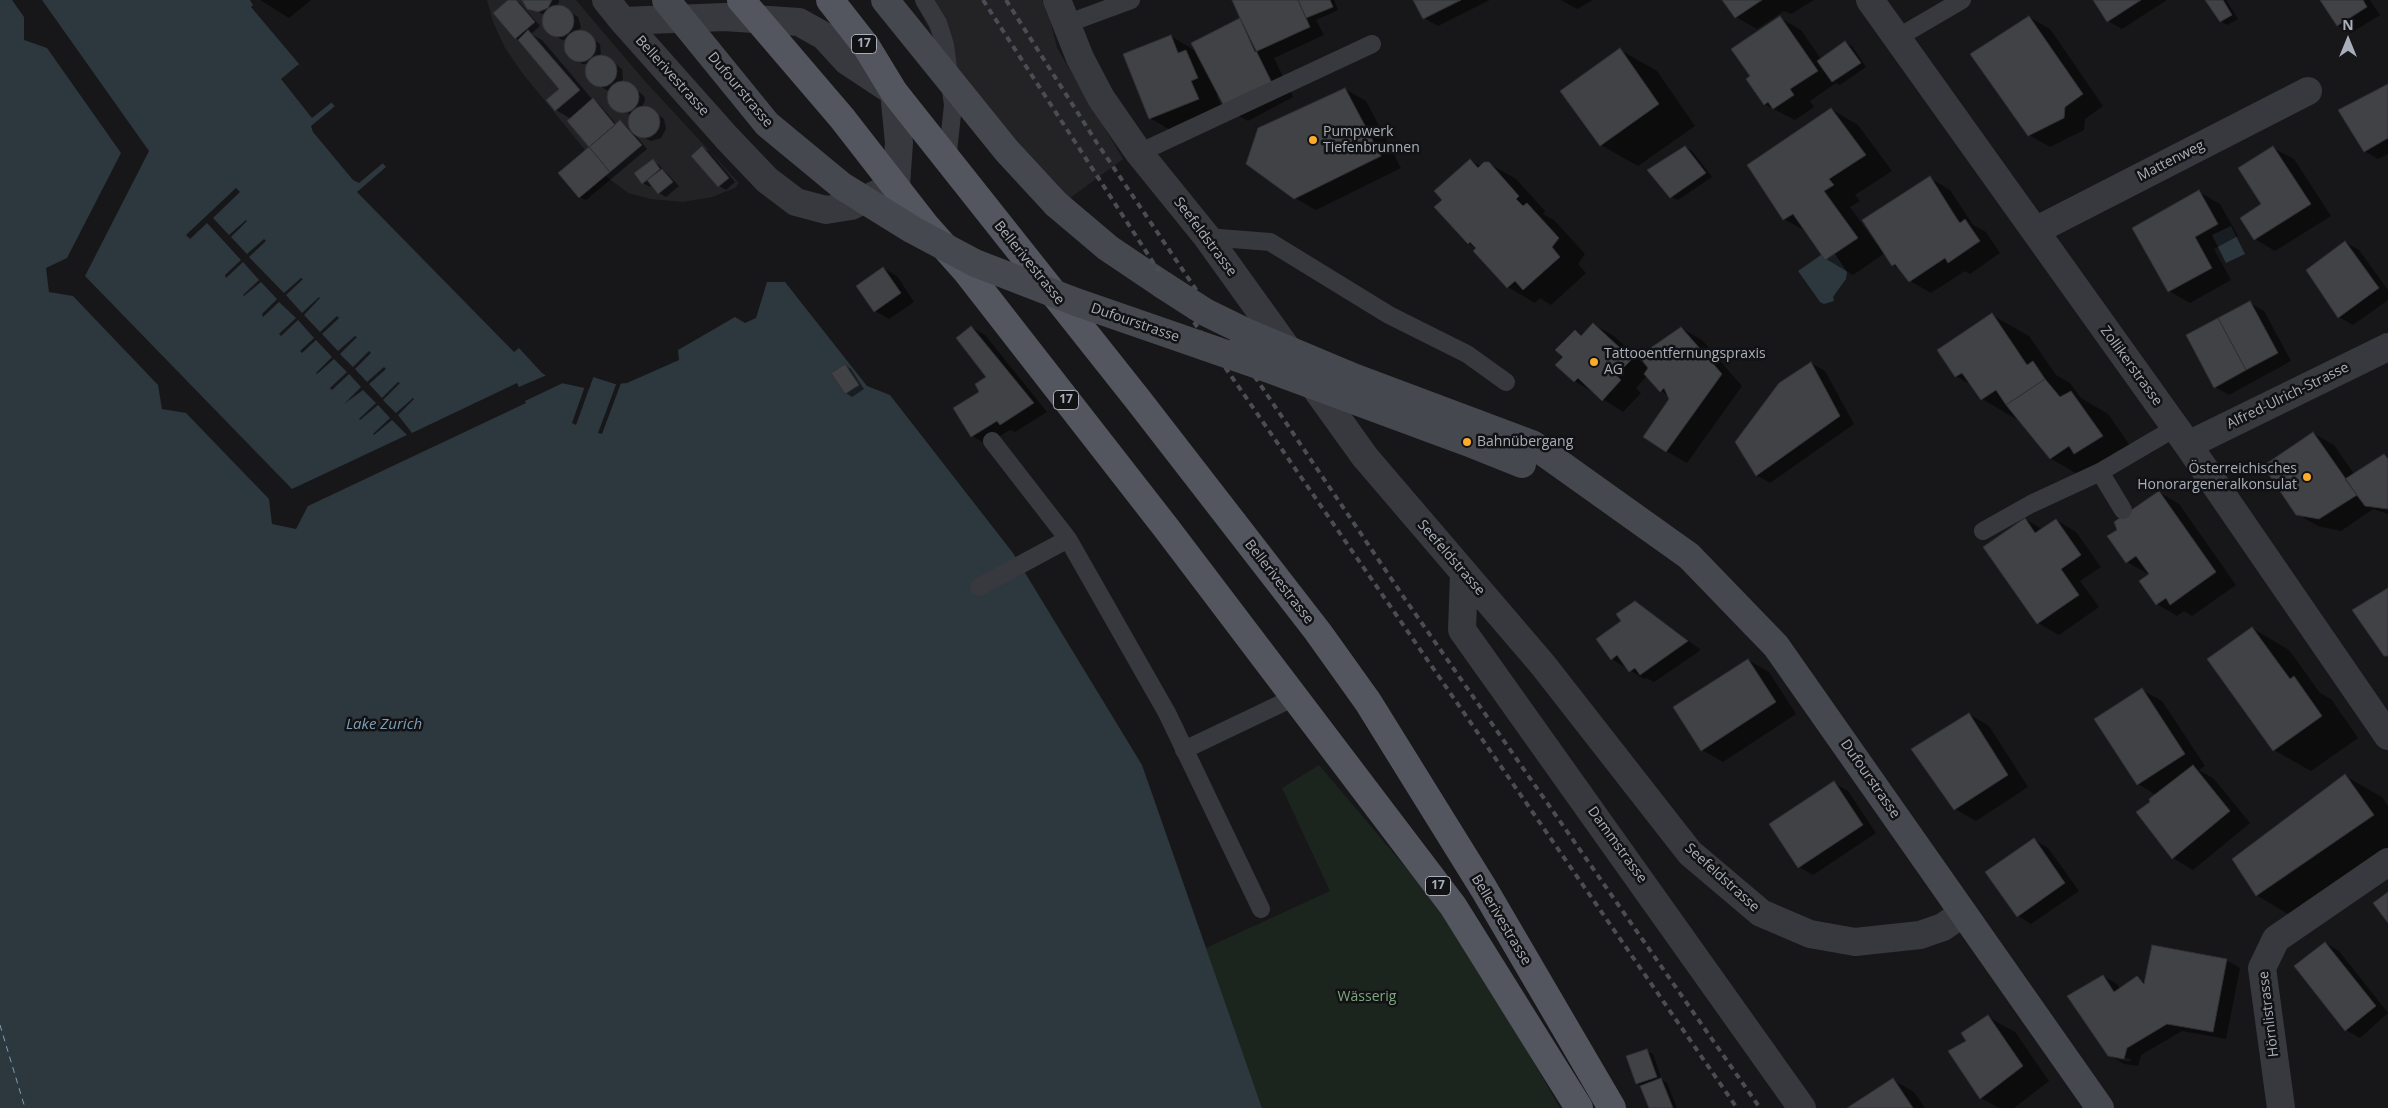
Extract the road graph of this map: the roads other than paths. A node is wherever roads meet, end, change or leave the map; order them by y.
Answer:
1 (606, 0) edge
2 (666, 0) edge
3 (830, 0) edge
4 (885, 0) edge
5 (924, 0) edge
6 (1131, 0) edge
7 (1870, 0) edge
8 (1962, 0) edge
9 (748, 10) edge
10 (1061, 12) edge
11 (623, 21) junction
12 (1897, 38) junction
13 (1372, 44) dead end
14 (2308, 91) dead end
15 (894, 92) junction
16 (1139, 153) junction
17 (947, 161) junction
18 (896, 185) junction
19 (2035, 231) junction
20 (1206, 237) junction
21 (2388, 347) edge
22 (1506, 382) dead end
23 (2181, 436) junction
24 (992, 440) dead end
25 (1527, 454) junction
26 (2100, 472) junction
27 (2123, 510) dead end
28 (1983, 531) dead end
29 (1068, 539) junction
30 (1464, 574) junction
31 (979, 587) dead end
32 (1295, 697) junction
33 (2388, 736) edge
34 (1184, 750) junction
35 (2388, 862) edge
36 (1261, 909) dead end
37 (1963, 913) junction
38 (1578, 1108) edge
39 (1612, 1108) edge
40 (1802, 1108) edge
41 (2100, 1108) edge
42 (2281, 1108) edge

1 - 11 street, Bellerivestrasse
2 - 25 main road, Dufourstrasse, bridge
3 - 15 main road, Bellerivestrasse / 17
4 - 25 main road, Dufourstrasse, bridge
5 - 17 lane
6 - 10 lane
7 - 12 street, Zollikerstrasse
8 - 12 lane
9 - 11 street, Bellerivestrasse
9 - 15 street, Bellerivestrasse
9 - 18 main road, 17
10 - 16 street, Seefeldstrasse
11 - 18 street, Bellerivestrasse
12 - 19 street, Zollikerstrasse
13 - 16 lane
14 - 19 street, Mattenweg
15 - 17 main road, Bellerivestrasse / 17
15 - 18 street, Bellerivestrasse
16 - 20 street, Seefeldstrasse
17 - 39 main road, Bellerivestrasse / 17
18 - 32 main road, 17
19 - 23 street, Zollikerstrasse
20 - 22 lane
20 - 30 street, Seefeldstrasse
21 - 23 street, Alfred-Ulrich-Strasse
23 - 26 lane
23 - 33 street, Zollikerstrasse
24 - 29 lane
25 - 37 main road, Dufourstrasse
26 - 27 lane
26 - 28 lane
29 - 31 lane
29 - 34 lane
30 - 37 street, Seefeldstrasse
30 - 40 street, Dammstrasse
32 - 34 lane
32 - 38 main road, 17
34 - 36 lane
35 - 42 street, Hörnlistrasse
37 - 41 main road, Dufourstrasse

